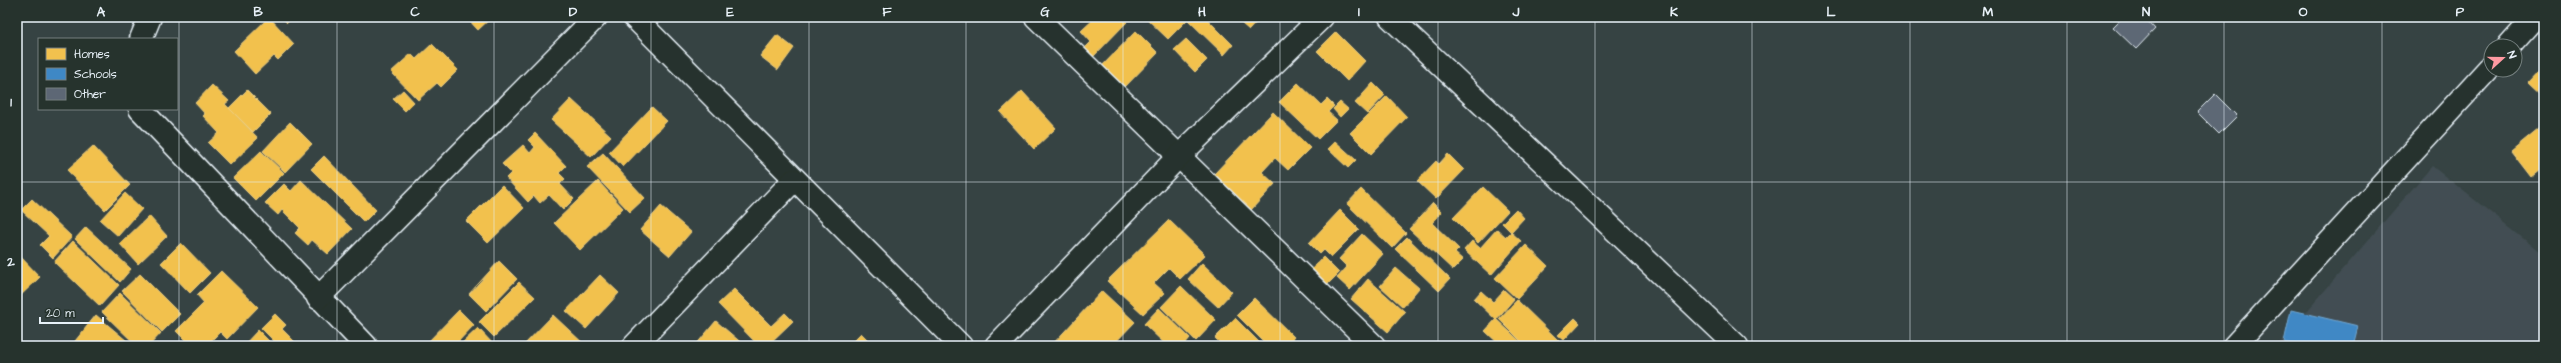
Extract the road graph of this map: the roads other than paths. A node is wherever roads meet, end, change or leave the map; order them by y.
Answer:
1 (150, 17) edge
2 (596, 17) edge
3 (634, 17) edge
4 (1036, 17) edge
5 (1322, 17) edge
6 (1390, 17) edge
7 (2535, 17) edge
8 (141, 38) edge
9 (2516, 38) edge
10 (2483, 75) edge
11 (141, 110) edge
12 (1178, 157) junction
13 (794, 180) junction
14 (318, 298) junction
15 (366, 346) edge
16 (634, 346) edge
17 (961, 346) edge
18 (996, 346) edge
19 (1374, 346) edge
20 (1737, 346) edge
21 (2234, 346) edge

1 - 8 street
2 - 14 street
3 - 13 street
4 - 12 street
5 - 12 street
6 - 20 street
7 - 9 street
10 - 21 street
11 - 14 street
12 - 18 street
12 - 19 street
13 - 16 street
13 - 17 street
14 - 15 street

